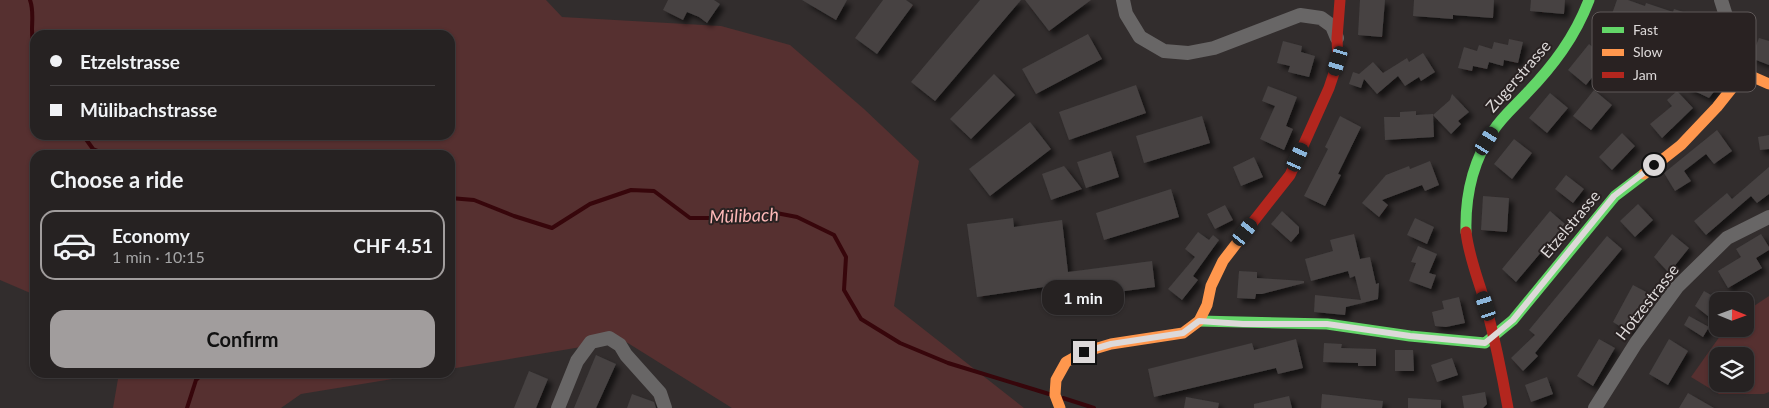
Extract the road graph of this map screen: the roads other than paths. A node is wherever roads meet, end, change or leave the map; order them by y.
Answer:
1 (1123, 0) edge
2 (1340, 0) edge
3 (1589, 0) edge
4 (1720, 0) edge
5 (1724, 12) edge
6 (1337, 38) junction
7 (1756, 79) edge
8 (1769, 84) edge
9 (1729, 92) edge
10 (1769, 216) edge
11 (1199, 321) junction
12 (1492, 337) junction
13 (558, 408) edge
14 (665, 408) edge
15 (1060, 408) edge
16 (1508, 408) edge
17 (1594, 408) edge

1 - 6 street
2 - 6 street
3 - 12 street, Zugerstrasse
4 - 5 street
6 - 11 street
7 - 8 street
9 - 12 street, Etzelstrasse
10 - 17 street, Hotzestrasse
11 - 12 street
11 - 15 street
12 - 16 street, Zugerstrasse
13 - 14 street

